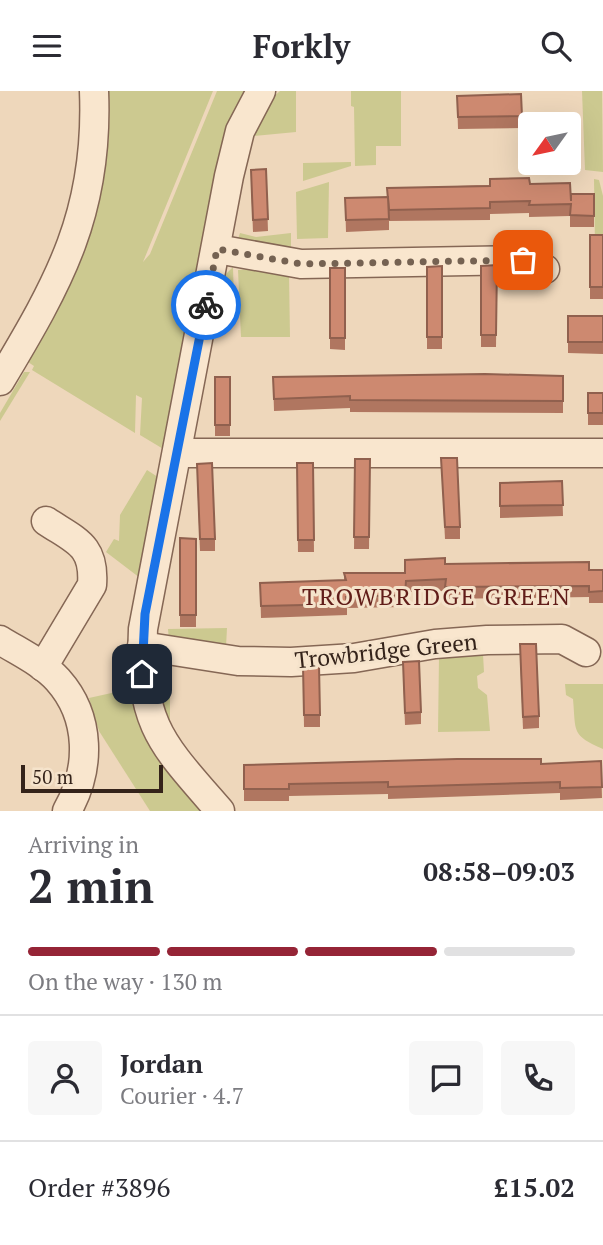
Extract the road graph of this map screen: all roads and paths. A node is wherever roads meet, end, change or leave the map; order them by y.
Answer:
1 (94, 91) edge
2 (261, 91) edge
3 (217, 249) junction
4 (545, 268) dead end
5 (0, 381) edge
6 (178, 453) junction
7 (603, 453) edge
8 (46, 521) dead end
9 (0, 640) edge
10 (142, 646) junction
11 (586, 652) dead end
12 (43, 667) junction
13 (67, 811) edge
14 (220, 811) edge

1 - 5 street
2 - 3 street
3 - 4 street
3 - 6 street
6 - 7 street
6 - 10 street
8 - 12 street
9 - 12 street
10 - 11 street, Trowbridge Green
10 - 14 street
12 - 13 street

